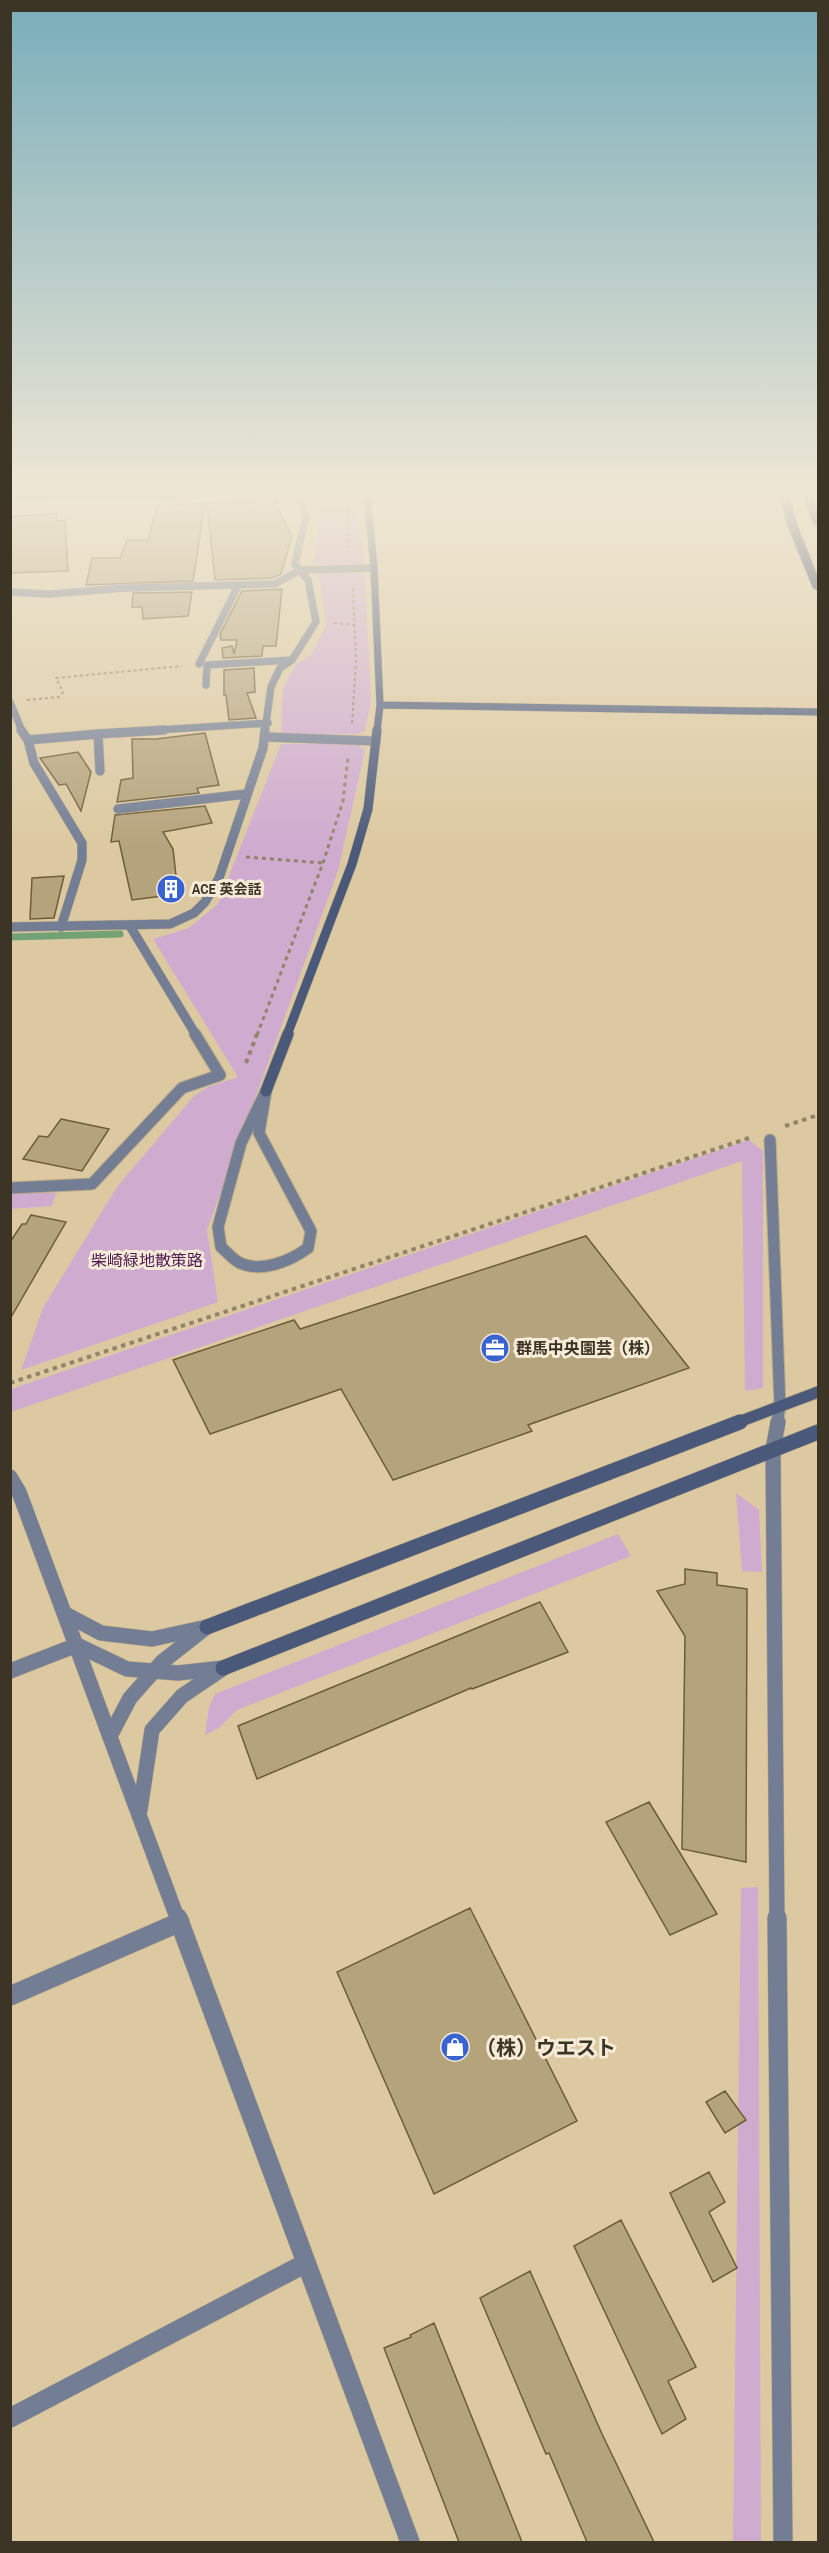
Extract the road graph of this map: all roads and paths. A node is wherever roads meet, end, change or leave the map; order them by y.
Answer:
1 (225, 612) edge
2 (314, 612) edge
3 (354, 612) edge
4 (376, 612) edge
5 (292, 660) junction
6 (200, 664) joint
7 (206, 685) dead end
8 (11, 702) edge
9 (380, 705) junction
10 (819, 712) edge
11 (268, 723) junction
12 (98, 734) junction
13 (265, 737) junction
14 (28, 740) junction
15 (351, 740) junction
16 (376, 741) junction
17 (100, 771) dead end
18 (246, 794) junction
19 (118, 809) dead end
20 (225, 856) junction
21 (323, 863) junction
22 (130, 926) junction
23 (10, 927) edge
24 (61, 927) junction
25 (246, 1064) dead end
26 (266, 1091) junction
27 (819, 1115) edge
28 (784, 1126) dead end
29 (750, 1137) dead end
30 (771, 1140) dead end
31 (10, 1188) edge
32 (10, 1383) edge
33 (819, 1392) edge
34 (780, 1407) junction
35 (819, 1432) edge
36 (773, 1450) junction
37 (10, 1477) edge
38 (65, 1614) junction
39 (207, 1627) junction
40 (77, 1645) junction
41 (223, 1668) junction
42 (10, 1671) edge
43 (154, 1671) junction
44 (110, 1736) junction
45 (139, 1813) junction
46 (180, 1922) junction
47 (10, 1996) edge
48 (306, 2263) junction
49 (10, 2418) edge
50 (410, 2542) edge
51 (783, 2542) edge

1 - 6 street
2 - 5 street
3 - 15 path
4 - 9 street
5 - 7 street
5 - 11 street
6 - 8 path
8 - 14 street
9 - 10 street
9 - 16 street
11 - 12 street
11 - 13 street
12 - 14 street
12 - 17 street
13 - 15 street
13 - 18 street
14 - 24 street
15 - 16 street
15 - 21 path
16 - 26 street
18 - 19 street
18 - 20 street
20 - 21 path
20 - 22 street
21 - 25 path
22 - 24 street
22 - 31 street
23 - 24 street
26 - 26 street
27 - 28 path
29 - 32 path
30 - 34 street
33 - 34 street
34 - 36 street
34 - 39 street
35 - 36 street
36 - 41 street
36 - 51 street
37 - 38 street
38 - 39 street
38 - 40 street
39 - 43 street
40 - 42 street
40 - 43 street
40 - 44 street
41 - 43 street
41 - 45 street
43 - 44 street
44 - 45 street
45 - 46 street
46 - 47 street
46 - 48 street
48 - 49 street
48 - 50 street

